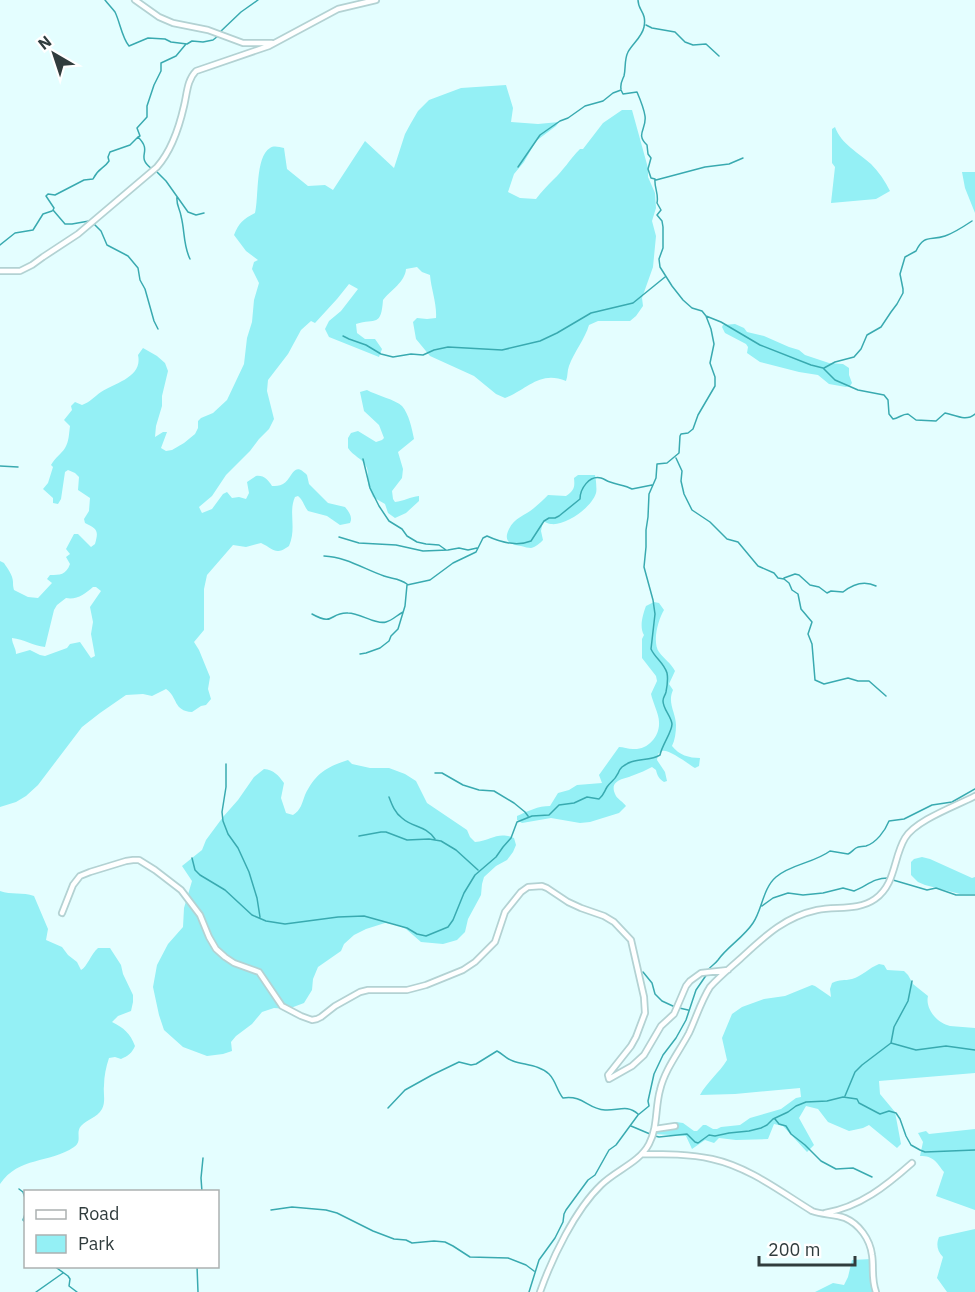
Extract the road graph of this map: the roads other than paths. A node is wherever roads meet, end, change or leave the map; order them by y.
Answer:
1 (135, 0) edge
2 (376, 0) edge
3 (274, 43) junction
4 (0, 271) edge
5 (975, 796) edge
6 (62, 913) dead end
7 (728, 970) junction
8 (675, 1126) dead end
9 (655, 1129) junction
10 (642, 1154) junction
11 (912, 1163) dead end
12 (819, 1214) junction
13 (540, 1292) edge
14 (876, 1292) edge

1 - 3 street
2 - 3 street
3 - 4 street
5 - 7 street
6 - 7 street
7 - 9 street
8 - 9 street
9 - 10 street
10 - 12 street
10 - 13 street
11 - 12 street
12 - 14 street

